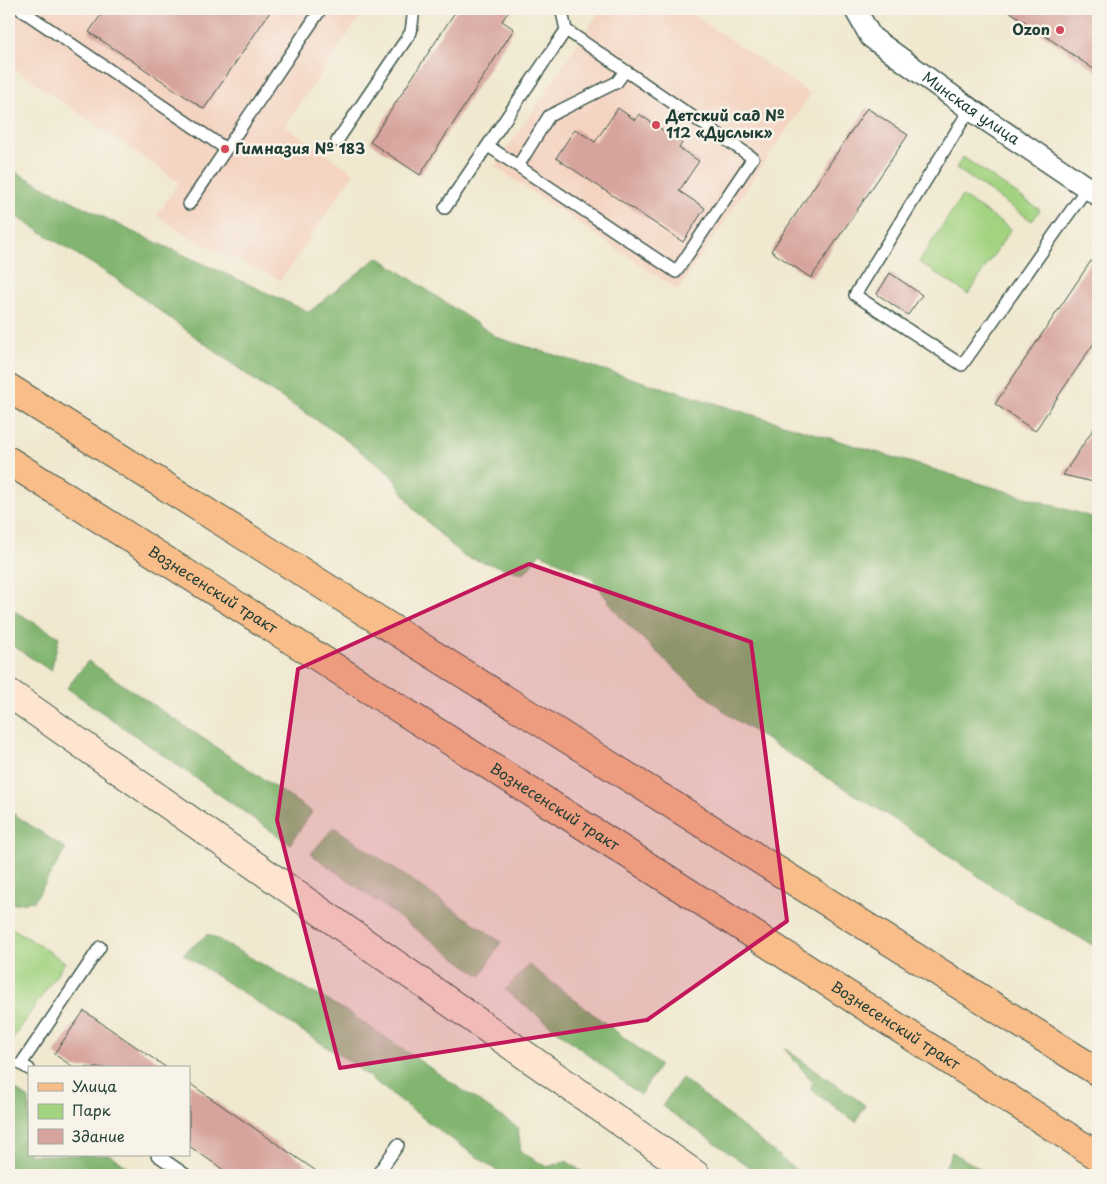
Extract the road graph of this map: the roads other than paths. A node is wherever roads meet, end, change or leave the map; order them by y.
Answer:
1 (20, 9) edge
2 (321, 9) edge
3 (414, 9) edge
4 (563, 9) edge
5 (855, 9) edge
6 (566, 30) junction
7 (625, 71) junction
8 (970, 109) junction
9 (337, 141) dead end
10 (488, 146) junction
11 (226, 149) junction
12 (518, 166) junction
13 (1092, 192) edge
14 (189, 204) dead end
15 (446, 208) dead end
16 (9, 388) edge
17 (9, 461) edge
18 (9, 692) edge
19 (100, 946) dead end
20 (28, 1068) edge
21 (1098, 1072) edge
22 (398, 1145) dead end
23 (158, 1156) edge
24 (1098, 1156) edge
25 (186, 1175) edge
26 (377, 1175) edge
27 (696, 1175) edge

1 - 11 lane
2 - 11 lane
3 - 9 lane
4 - 6 lane
5 - 8 street, Минская улица
6 - 7 lane
6 - 10 lane
7 - 12 lane
7 - 12 lane
8 - 13 street, Минская улица
8 - 13 lane
10 - 12 lane
10 - 15 lane
11 - 14 lane
16 - 21 main road
17 - 24 main road, Вознесенский тракт
18 - 27 street
19 - 20 lane
22 - 26 lane
23 - 25 lane

